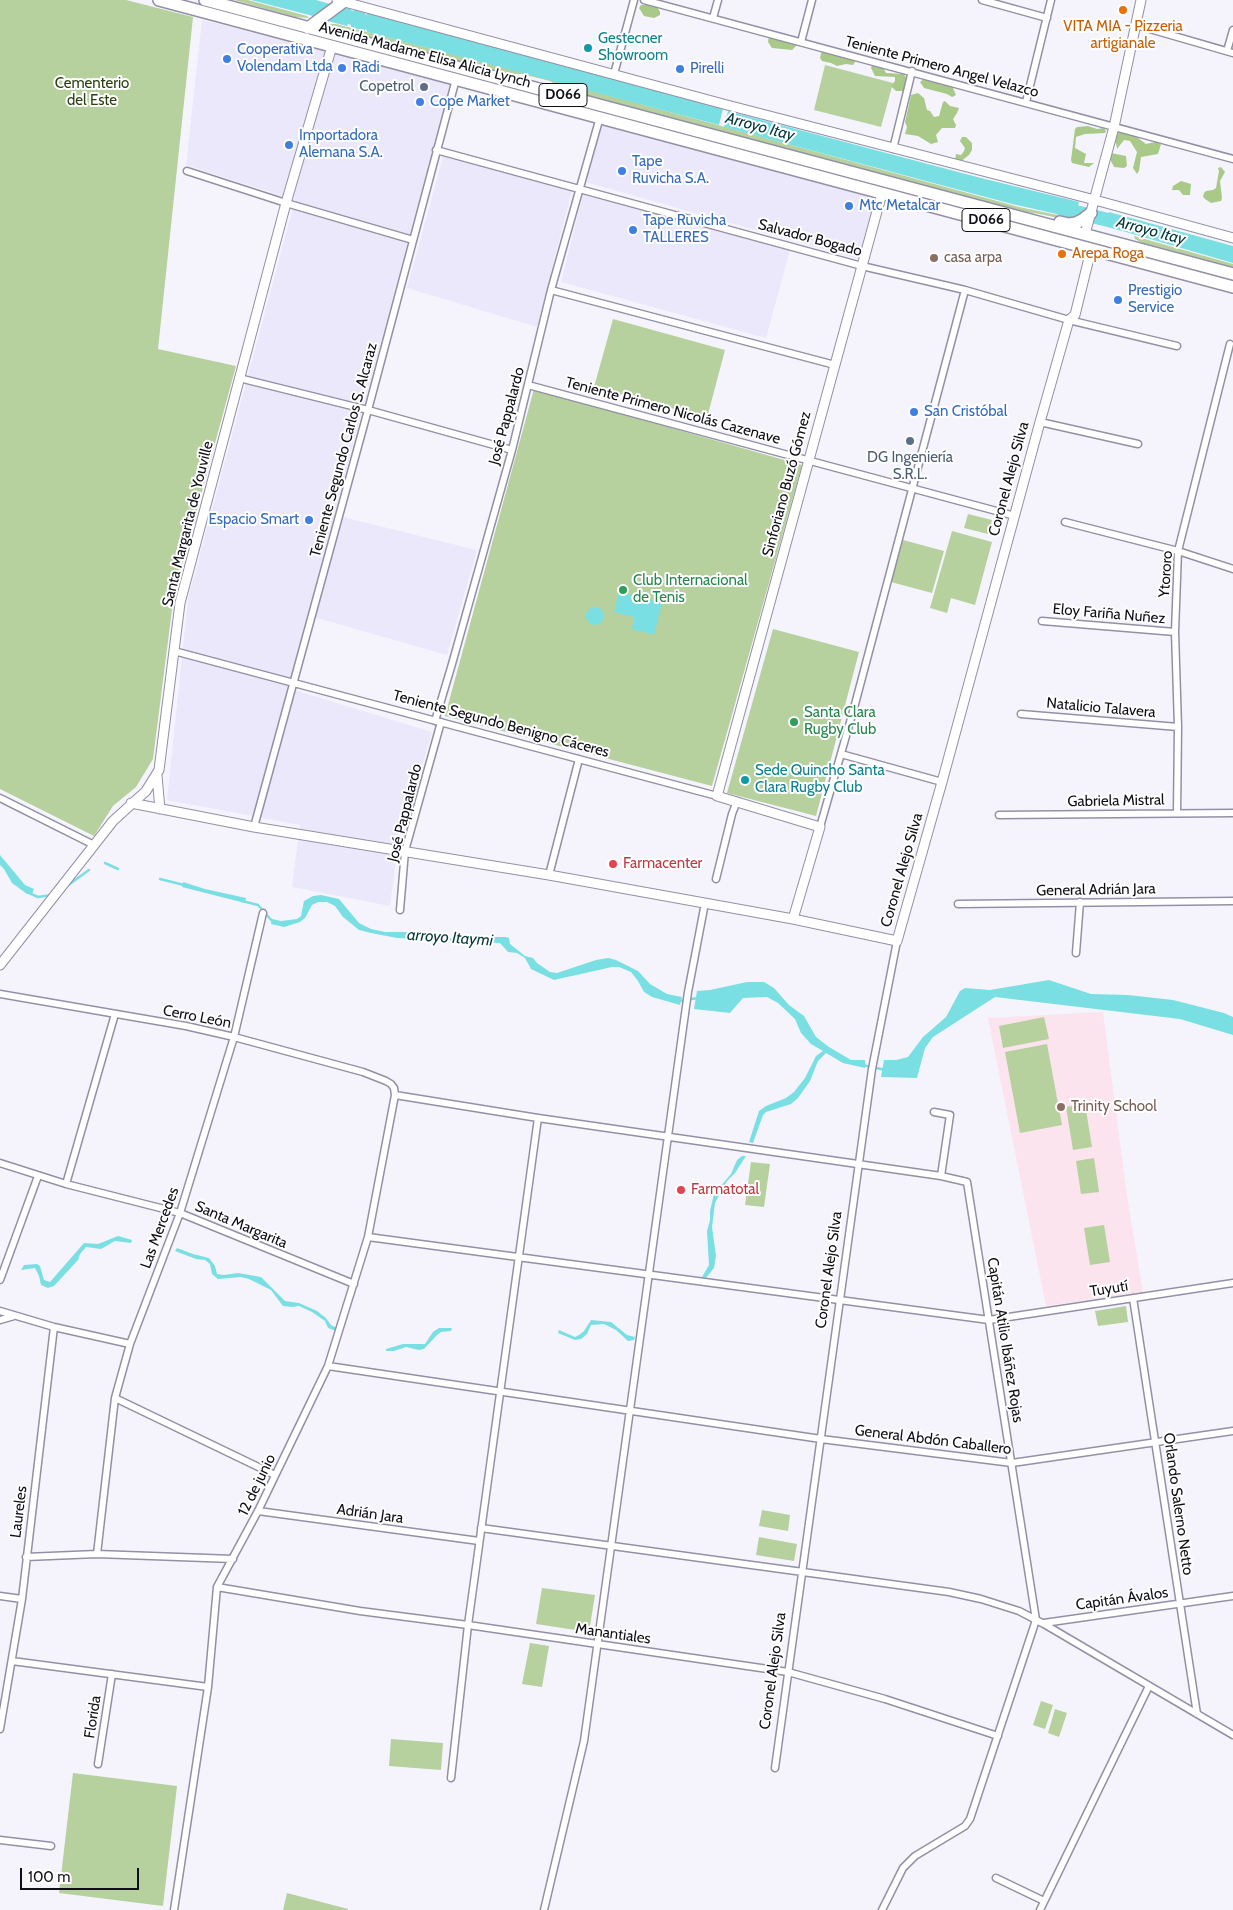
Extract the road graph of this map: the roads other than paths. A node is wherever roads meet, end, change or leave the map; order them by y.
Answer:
1 (159, 0) edge
2 (205, 0) edge
3 (634, 0) edge
4 (644, 0) edge
5 (718, 0) edge
6 (812, 0) edge
7 (982, 0) edge
8 (1051, 0) edge
9 (1141, 0) edge
10 (341, 1) edge
11 (713, 18) junction
12 (1047, 18) junction
13 (1136, 25) junction
14 (308, 28) junction
15 (1233, 30) edge
16 (802, 42) junction
17 (332, 46) junction
18 (1230, 52) edge
19 (912, 72) junction
20 (614, 74) junction
21 (456, 79) junction
22 (1026, 102) junction
23 (600, 117) junction
24 (1114, 127) junction
25 (893, 149) junction
26 (436, 150) junction
27 (1233, 159) edge
28 (187, 171) dead end
29 (884, 186) junction
30 (581, 188) junction
31 (286, 203) junction
32 (1088, 217) junction
33 (1233, 238) edge
34 (413, 240) junction
35 (1089, 249) junction
36 (862, 266) junction
37 (1233, 274) edge
38 (1233, 287) edge
39 (551, 290) junction
40 (965, 290) junction
41 (1069, 320) junction
42 (1230, 344) dead end
43 (1177, 346) dead end
44 (835, 364) junction
45 (239, 378) junction
46 (528, 385) junction
47 (368, 410) junction
48 (1040, 422) junction
49 (1138, 444) dead end
50 (512, 450) junction
51 (809, 460) junction
52 (913, 488) junction
53 (1014, 516) junction
54 (1065, 522) dead end
55 (1178, 551) junction
56 (1233, 569) edge
57 (1042, 621) dead end
58 (1175, 632) junction
59 (174, 651) junction
60 (294, 684) junction
61 (1022, 714) dead end
62 (438, 721) junction
63 (1178, 727) junction
64 (841, 754) junction
65 (579, 759) junction
66 (157, 776) junction
67 (942, 782) junction
68 (717, 796) junction
69 (0, 798) edge
70 (737, 802) junction
71 (131, 804) junction
72 (160, 809) junction
73 (1177, 813) junction
74 (1233, 813) edge
75 (999, 815) dead end
76 (254, 827) junction
77 (820, 827) junction
78 (94, 845) junction
79 (406, 851) junction
80 (549, 874) junction
81 (716, 879) dead end
82 (1233, 901) edge
83 (1080, 902) junction
84 (705, 903) junction
85 (958, 904) dead end
86 (400, 910) dead end
87 (262, 913) dead end
88 (793, 919) junction
89 (897, 941) junction
90 (1076, 953) dead end
91 (0, 965) edge
92 (0, 994) edge
93 (115, 1014) junction
94 (234, 1037) junction
95 (395, 1095) junction
96 (934, 1112) dead end
97 (538, 1118) junction
98 (668, 1137) junction
99 (0, 1163) edge
100 (859, 1164) junction
101 (38, 1176) junction
102 (941, 1176) junction
103 (66, 1184) junction
104 (180, 1213) junction
105 (368, 1237) junction
106 (519, 1258) junction
107 (650, 1275) junction
108 (0, 1280) edge
109 (1233, 1283) edge
110 (354, 1284) junction
111 (1133, 1298) junction
112 (840, 1299) junction
113 (0, 1311) edge
114 (15, 1315) junction
115 (0, 1320) edge
116 (989, 1320) junction
117 (54, 1327) junction
118 (130, 1344) junction
119 (328, 1366) junction
120 (500, 1393) junction
121 (115, 1398) junction
122 (631, 1411) junction
123 (1233, 1431) edge
124 (820, 1439) junction
125 (1156, 1443) junction
126 (1012, 1463) junction
127 (275, 1475) junction
128 (258, 1511) junction
129 (481, 1528) junction
130 (480, 1541) junction
131 (612, 1546) junction
132 (97, 1554) junction
133 (26, 1557) junction
134 (234, 1559) junction
135 (802, 1572) junction
136 (217, 1588) junction
137 (0, 1596) edge
138 (1233, 1596) edge
139 (22, 1598) junction
140 (1180, 1604) junction
141 (1036, 1620) junction
142 (1044, 1624) junction
143 (468, 1625) junction
144 (598, 1644) junction
145 (12, 1661) junction
146 (788, 1672) junction
147 (112, 1674) junction
148 (208, 1686) junction
149 (1149, 1686) junction
150 (1197, 1714) junction
151 (0, 1729) edge
152 (1233, 1735) edge
153 (998, 1736) junction
154 (98, 1764) dead end
155 (775, 1768) dead end
156 (451, 1778) dead end
157 (0, 1840) edge
158 (51, 1846) dead end
159 (996, 1878) dead end
160 (1044, 1901) junction
161 (174, 1910) edge
162 (544, 1910) edge
163 (882, 1910) edge
164 (1040, 1910) edge

1 - 17 highway, Avenida Madame Elisa Alicia Lynch / D066
2 - 14 highway, Avenida Madame Elisa Alicia Lynch / D066
3 - 20 street
4 - 11 street, Teniente Primero Angel Velazco
5 - 11 street
6 - 16 street
7 - 12 street
8 - 12 street
9 - 13 main road
10 - 14 highway
10 - 20 main road
11 - 16 street, Teniente Primero Angel Velazco
12 - 22 street
13 - 18 street
13 - 24 main road
14 - 29 highway, Avenida Madame Elisa Alicia Lynch / D066
15 - 18 street
16 - 19 street, Teniente Primero Angel Velazco
17 - 21 highway, Avenida Madame Elisa Alicia Lynch / D066
17 - 31 main road, Santa Margarita de Youville
19 - 22 street, Teniente Primero Angel Velazco
19 - 25 street
20 - 25 main road
21 - 23 highway, Avenida Madame Elisa Alicia Lynch / D066
21 - 26 street, Teniente Segundo Carlos S. Alcaraz
22 - 24 street, Teniente Primero Angel Velazco
23 - 29 highway, Avenida Madame Elisa Alicia Lynch / D066
23 - 30 street, José Pappalardo
24 - 27 street, Teniente Primero Angel Velazco
24 - 32 main road
25 - 32 main road
26 - 30 street, Salvador Bogado
26 - 34 street, Teniente Segundo Carlos S. Alcaraz
28 - 31 street
29 - 32 highway, Avenida Madame Elisa Alicia Lynch / D066
29 - 35 highway, Avenida Madame Elisa Alicia Lynch / D066
29 - 36 main road, Sinforiano Buzó Gómez
30 - 36 street, Salvador Bogado
30 - 39 street, José Pappalardo
31 - 34 street
31 - 45 main road, Santa Margarita de Youville
32 - 33 main road
32 - 35 highway, Coronel Alejo Silva
32 - 37 highway, Avenida Madame Elisa Alicia Lynch / D066
34 - 47 street, Teniente Segundo Carlos S. Alcaraz
35 - 38 highway, Avenida Madame Elisa Alicia Lynch / D066
35 - 41 main road, Coronel Alejo Silva
36 - 40 street, Salvador Bogado
36 - 44 main road, Sinforiano Buzó Gómez
39 - 44 street
39 - 46 street, José Pappalardo
40 - 41 street, Salvador Bogado
40 - 52 street
41 - 43 street, Salvador Bogado
41 - 48 main road, Coronel Alejo Silva
42 - 55 street, Ytororo
44 - 51 main road, Sinforiano Buzó Gómez
45 - 47 street
45 - 59 main road, Santa Margarita de Youville
46 - 50 street, José Pappalardo
46 - 51 street, Teniente Primero Nicolás Cazenave
47 - 50 street
47 - 60 street, Teniente Segundo Carlos S. Alcaraz
48 - 49 street
48 - 53 main road, Coronel Alejo Silva
50 - 62 street, José Pappalardo
51 - 52 street, Teniente Primero Nicolás Cazenave
51 - 68 main road, Sinforiano Buzó Gómez
52 - 53 street, Teniente Primero Nicolás Cazenave
52 - 64 street
53 - 67 main road, Coronel Alejo Silva
54 - 55 street
55 - 56 street
55 - 58 street, Ytororo
57 - 58 street, Eloy Fariña Nuñez
58 - 63 street, Ytororo
59 - 60 street, Teniente Segundo Benigno Cáceres
59 - 66 main road, Santa Margarita de Youville
60 - 62 street, Teniente Segundo Benigno Cáceres
60 - 76 street, Teniente Segundo Carlos S. Alcaraz
61 - 63 street, Natalicio Talavera
62 - 65 street, Teniente Segundo Benigno Cáceres
62 - 79 street, José Pappalardo
63 - 73 street, Ytororo
64 - 67 street
64 - 77 street
65 - 68 street, Teniente Segundo Benigno Cáceres
65 - 80 street
66 - 71 main road, Santa Margarita de Youville
66 - 72 main road
67 - 89 main road, Coronel Alejo Silva
68 - 70 main road, Teniente Segundo Benigno Cáceres
69 - 78 street
70 - 77 main road, Teniente Segundo Benigno Cáceres
70 - 81 street
71 - 72 main road
71 - 78 main road, Santa Margarita de Youville
72 - 76 main road
73 - 74 street, Gabriela Mistral
73 - 75 street, Gabriela Mistral
76 - 79 main road
77 - 88 main road
78 - 91 main road, Santa Margarita de Youville
79 - 80 main road
79 - 86 street, José Pappalardo
80 - 84 main road
82 - 83 street, General Adrián Jara
83 - 85 street, General Adrián Jara
83 - 90 street
84 - 88 main road
84 - 98 street
87 - 94 street, Las Mercedes
88 - 89 main road
89 - 100 street, Coronel Alejo Silva
92 - 93 street, Cerro León
93 - 94 street, Cerro León
93 - 103 street
94 - 95 street, Cerro León
94 - 104 street, Las Mercedes
95 - 97 street
95 - 105 street, 12 de junio
96 - 102 street
97 - 98 street
97 - 106 street
98 - 100 street
98 - 107 street
99 - 101 street, Santa Margarita
100 - 102 street
100 - 112 street, Coronel Alejo Silva
101 - 103 street, Santa Margarita
101 - 108 street
102 - 116 street, Capitán Atilio Ibáñez Rojas
103 - 104 street, Santa Margarita
104 - 110 street, Santa Margarita
104 - 118 street, Las Mercedes
105 - 106 street, Tuyutí
105 - 110 street, 12 de junio
106 - 107 street, Tuyutí
106 - 120 street
107 - 112 street, Tuyutí
107 - 122 street
109 - 111 street, Tuyutí
110 - 119 street, 12 de junio
111 - 116 street, Tuyutí
111 - 125 street, Orlando Salerno Netto
112 - 116 street, Tuyutí
112 - 124 street, Coronel Alejo Silva
113 - 114 street
114 - 115 street
114 - 117 street
116 - 126 street, Capitán Atilio Ibáñez Rojas
117 - 118 street
117 - 133 street, Laureles
118 - 121 street, Las Mercedes
119 - 120 street, General Abdón Caballero
119 - 127 street, 12 de junio
120 - 122 street, General Abdón Caballero
120 - 129 street
121 - 127 street
121 - 132 street, Las Mercedes
122 - 124 street, General Abdón Caballero
122 - 131 street
123 - 125 street, General Abdón Caballero
124 - 126 street, General Abdón Caballero
124 - 135 street, Coronel Alejo Silva
125 - 126 street, General Abdón Caballero
125 - 140 street, Orlando Salerno Netto
126 - 141 street, Capitán Atilio Ibáñez Rojas
127 - 128 street, 12 de junio
128 - 130 street, Adrián Jara
128 - 134 street, 12 de junio
129 - 130 street
129 - 131 street
130 - 143 street
131 - 135 street
131 - 144 street
132 - 133 street
132 - 134 street
133 - 139 street, Laureles
134 - 136 street, 12 de junio
135 - 141 street
135 - 146 street, Coronel Alejo Silva
136 - 143 street, Manantiales
136 - 148 street, 12 de junio
137 - 139 street
138 - 140 street, Capitán Ávalos
139 - 145 street, Laureles
140 - 142 street, Capitán Ávalos
140 - 150 street, Orlando Salerno Netto
141 - 142 street
141 - 153 street
142 - 149 street
143 - 144 street, Manantiales
143 - 156 street
144 - 146 street, Manantiales
144 - 162 street
145 - 147 street
145 - 151 street, Laureles
146 - 153 street, Manantiales
146 - 155 street, Coronel Alejo Silva
147 - 148 street
147 - 154 street, Florida
148 - 161 street, 12 de junio
149 - 150 street
149 - 160 street
150 - 152 street
153 - 163 street
157 - 158 street
159 - 160 street
160 - 164 street

